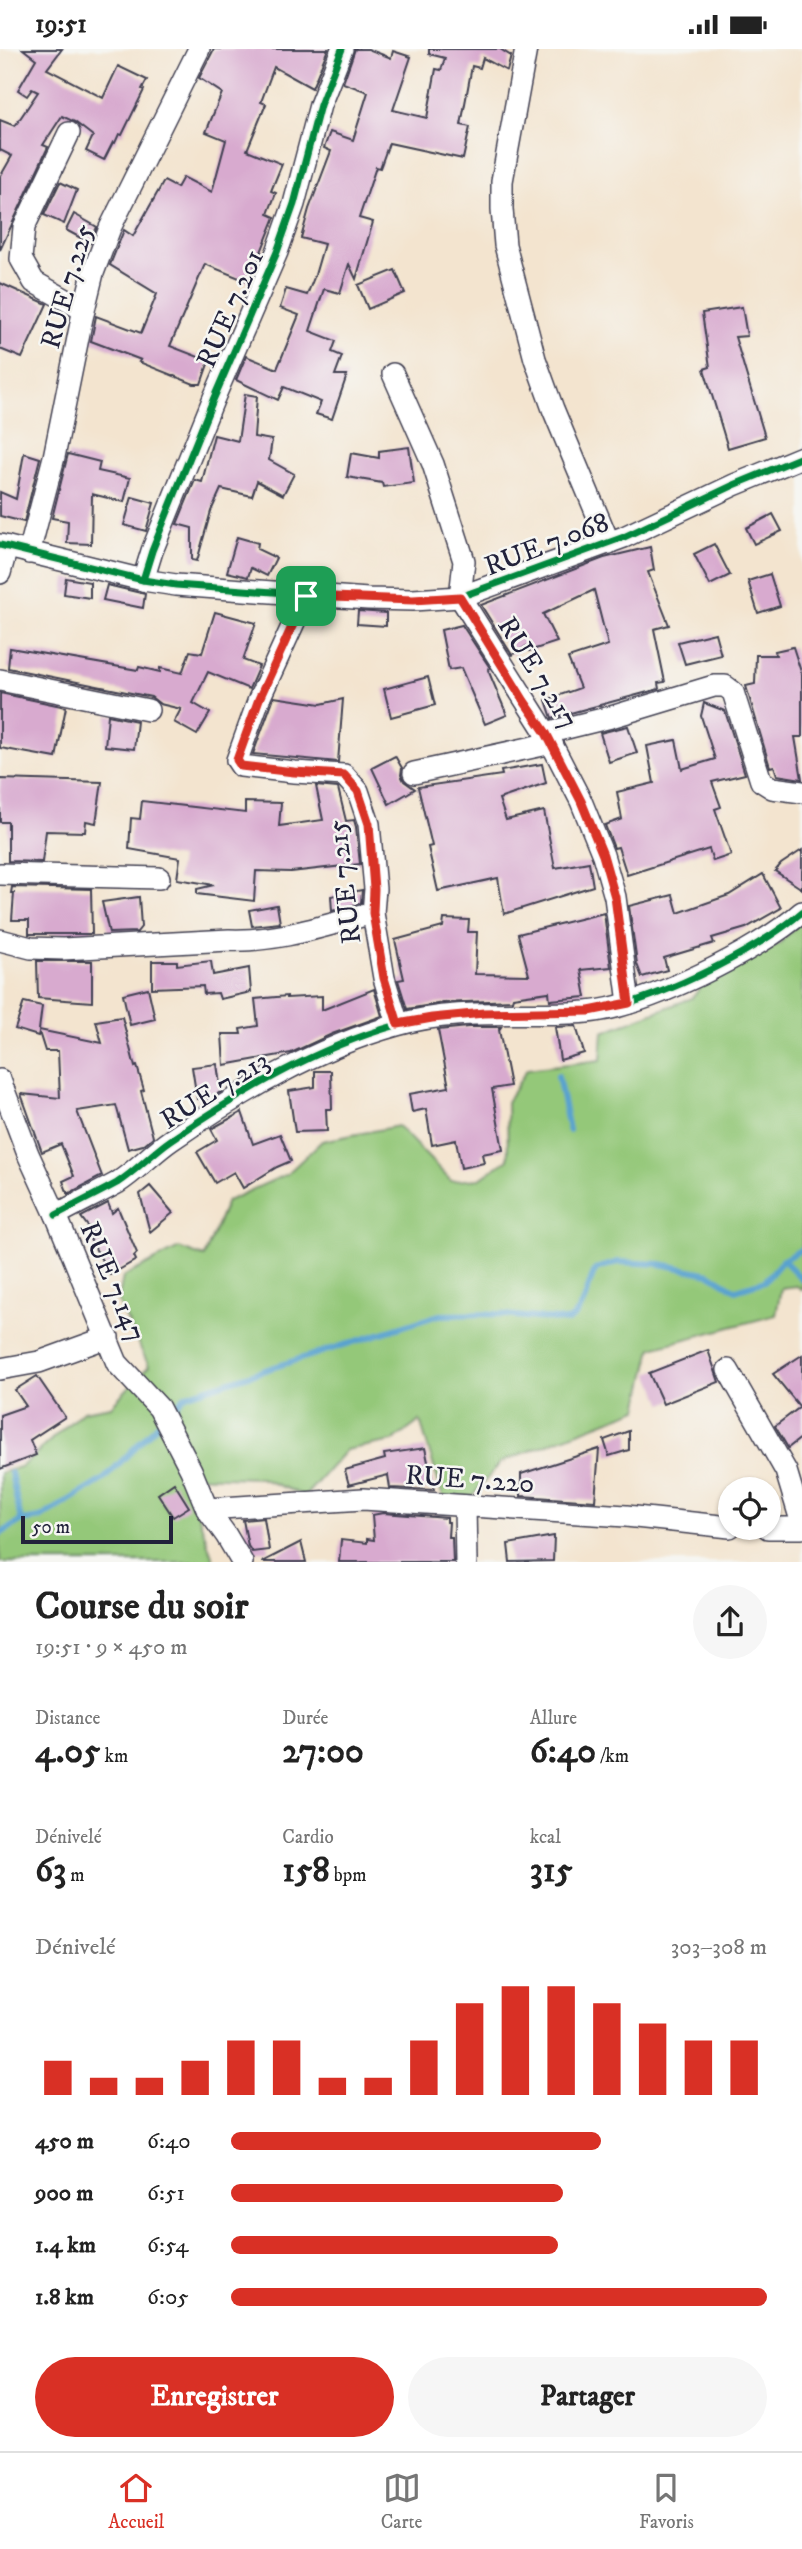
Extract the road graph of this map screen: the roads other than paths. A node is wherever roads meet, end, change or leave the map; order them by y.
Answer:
1 (199, 49) edge
2 (342, 49) edge
3 (526, 49) edge
4 (69, 133) dead end
5 (84, 310) junction
6 (393, 374) dead end
7 (802, 457) edge
8 (609, 543) junction
9 (3, 546) edge
10 (29, 553) junction
11 (0, 573) edge
12 (143, 580) junction
13 (306, 596) junction
14 (460, 597) junction
15 (0, 680) edge
16 (148, 710) dead end
17 (549, 738) junction
18 (414, 773) dead end
19 (802, 792) edge
20 (0, 874) edge
21 (159, 877) dead end
22 (802, 912) edge
23 (373, 913) junction
24 (0, 940) edge
25 (629, 1003) junction
26 (398, 1024) junction
27 (0, 1080) edge
28 (56, 1215) junction
29 (108, 1337) junction
30 (0, 1369) edge
31 (728, 1370) dead end
32 (465, 1506) junction
33 (207, 1509) junction
34 (718, 1526) edge
35 (802, 1526) edge
36 (781, 1527) edge
37 (242, 1562) edge
38 (466, 1562) edge

1 - 5 street, RUE 7.225
2 - 12 street, RUE 7.201
3 - 8 street
4 - 5 street
5 - 10 street, RUE 7.225
6 - 14 street
7 - 8 street, RUE 7.068
8 - 14 street, RUE 7.068
9 - 10 street, RUE 7.068
9 - 11 street
10 - 12 street, RUE 7.068
12 - 13 street, RUE 7.068
13 - 14 street, RUE 7.068
13 - 23 street, RUE 7.215
14 - 17 street, RUE 7.217
15 - 16 street
17 - 18 street
17 - 19 street
17 - 25 street, RUE 7.217
20 - 21 street
22 - 25 street, RUE 7.213
23 - 24 street
23 - 26 street, RUE 7.215
25 - 26 street, RUE 7.213
26 - 28 street, RUE 7.213
27 - 28 street, RUE 7.147
28 - 29 street, RUE 7.147
29 - 30 street
29 - 33 street, RUE 7.147
31 - 35 street
32 - 33 street, RUE 7.220
32 - 34 street, RUE 7.220
32 - 38 street
33 - 37 street, RUE 7.147
35 - 36 street

